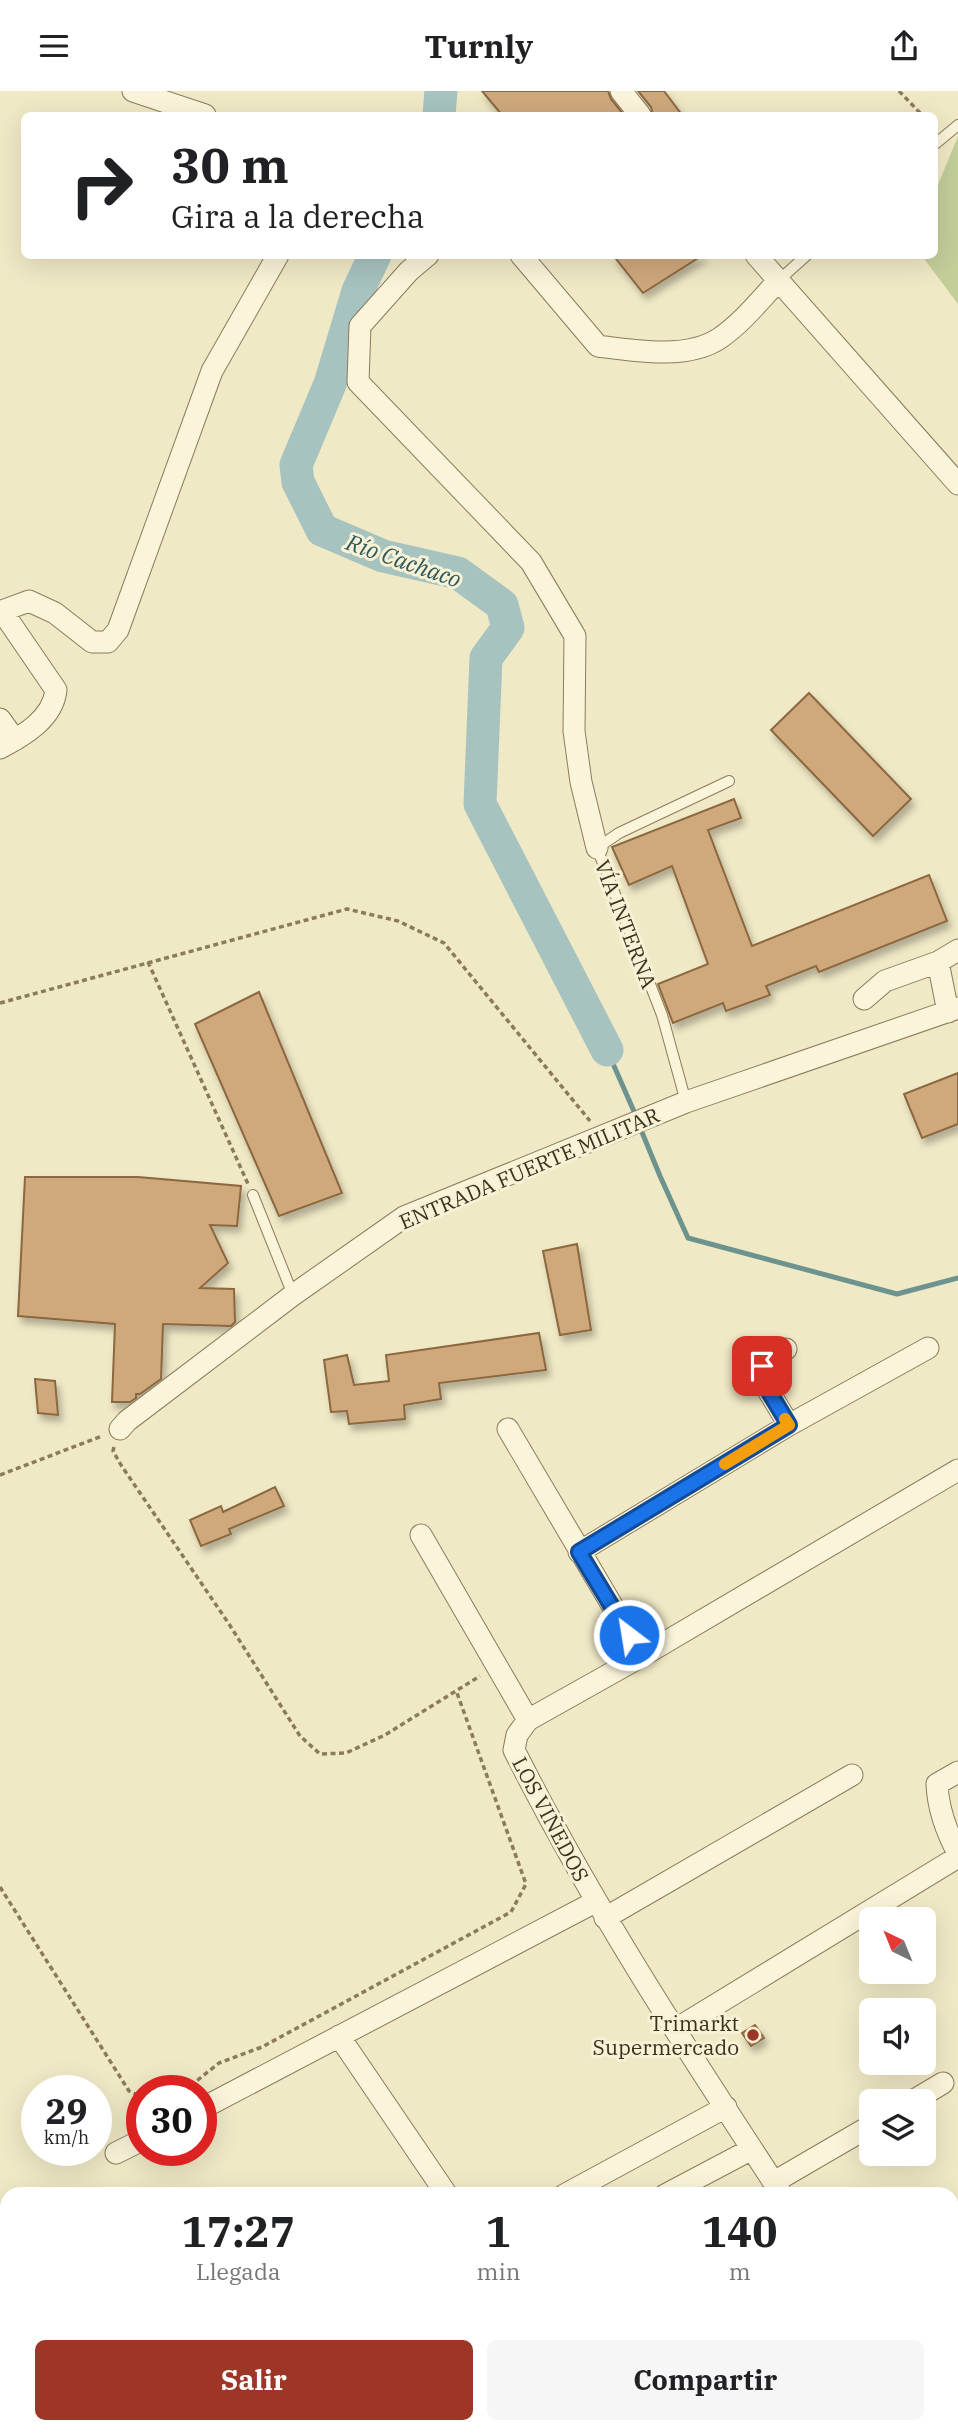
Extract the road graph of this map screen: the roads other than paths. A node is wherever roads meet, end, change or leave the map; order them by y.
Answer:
1 (133, 91) edge
2 (621, 91) edge
3 (196, 112) edge
4 (638, 112) edge
5 (958, 125) edge
6 (938, 142) edge
7 (276, 259) edge
8 (423, 259) edge
9 (524, 259) edge
10 (759, 259) edge
11 (803, 259) edge
12 (778, 281) junction
13 (958, 484) edge
14 (1, 611) edge
15 (0, 719) edge
16 (7, 744) edge
17 (729, 781) dead end
18 (597, 848) junction
19 (958, 950) edge
20 (937, 962) junction
21 (864, 999) dead end
22 (955, 1011) edge
23 (684, 1103) junction
24 (253, 1195) road end
25 (293, 1294) junction
26 (928, 1348) dead end
27 (786, 1349) dead end
28 (789, 1425) junction
29 (120, 1429) road end
30 (508, 1429) dead end
31 (958, 1470) edge
32 (421, 1535) dead end
33 (579, 1552) junction
34 (642, 1656) junction
35 (528, 1720) junction
36 (958, 1772) edge
37 (852, 1775) dead end
38 (958, 1855) edge
39 (600, 1910) junction
40 (676, 2029) junction
41 (339, 2036) junction
42 (943, 2083) dead end
43 (933, 2089) edge
44 (217, 2101) edge
45 (726, 2107) junction
46 (859, 2134) edge
47 (126, 2148) edge
48 (752, 2148) junction
49 (116, 2153) dead end
50 (442, 2187) edge
51 (579, 2187) edge
52 (680, 2187) edge
53 (777, 2187) edge
54 (779, 2187) edge

1 - 3 street
2 - 4 street
5 - 6 lane
7 - 14 street
8 - 18 street
9 - 12 street
10 - 12 street
11 - 12 lane
12 - 13 street
14 - 16 street
15 - 16 street
17 - 18 lane, VÍA INTERNA
18 - 23 lane, VÍA INTERNA
19 - 20 street
20 - 21 street
20 - 22 street
22 - 23 street, ENTRADA FUERTE MILITAR
23 - 25 street, ENTRADA FUERTE MILITAR
24 - 25 lane
25 - 29 street, ENTRADA FUERTE MILITAR
26 - 28 street
27 - 28 street
28 - 33 street
30 - 33 street
31 - 34 street
32 - 35 street
33 - 34 street
34 - 35 street
35 - 39 street, LOS VIÑEDOS
36 - 38 street
37 - 39 street
38 - 40 street
39 - 40 street, LOS VIÑEDOS
39 - 41 street
40 - 45 street, LOS VIÑEDOS
41 - 44 street
41 - 50 street
42 - 43 street
45 - 48 street, LOS VIÑEDOS
45 - 51 street
46 - 54 street
47 - 49 street
48 - 52 street
48 - 53 street, LOS VIÑEDOS

